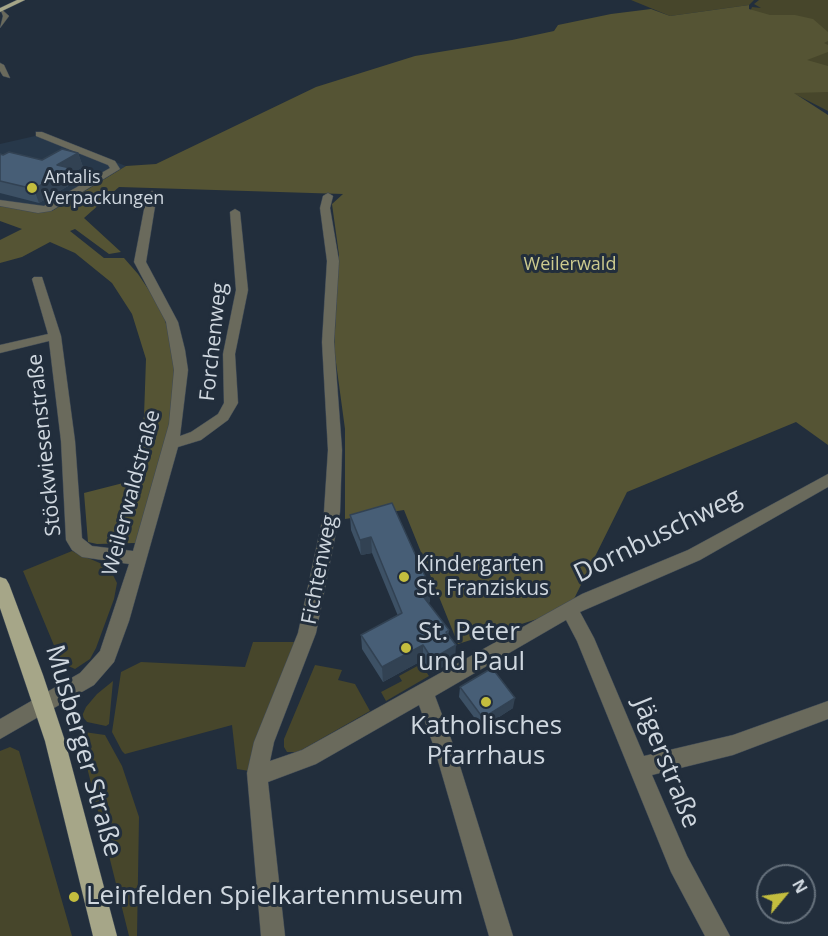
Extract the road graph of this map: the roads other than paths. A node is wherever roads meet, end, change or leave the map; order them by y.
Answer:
1 (22, 0) edge
2 (0, 10) edge
3 (0, 26) edge
4 (0, 65) edge
5 (7, 76) dead end
6 (39, 134) dead end
7 (152, 194) dead end
8 (328, 196) dead end
9 (0, 203) edge
10 (236, 212) dead end
11 (38, 279) dead end
12 (55, 336) junction
13 (0, 349) edge
14 (172, 444) junction
15 (828, 480) edge
16 (139, 559) junction
17 (0, 584) edge
18 (569, 609) junction
19 (423, 691) junction
20 (44, 705) junction
21 (828, 710) edge
22 (0, 730) edge
23 (638, 768) junction
24 (256, 773) junction
25 (105, 936) edge
26 (273, 936) edge
27 (501, 936) edge
28 (718, 936) edge

1 - 2 main road
2 - 3 street
4 - 5 street
6 - 9 street
7 - 14 street, Weilerwaldstraße
8 - 24 street, Fichtenweg
10 - 14 street, Forchenweg
11 - 12 street, Stöckwiesenstraße
12 - 13 street
12 - 16 street, Stöckwiesenstraße
14 - 16 street, Weilerwaldstraße
15 - 18 street, Dornbuschweg
16 - 20 street, Weilerwaldstraße
17 - 20 main road, Musberger Straße
18 - 19 street, Dornbuschweg
18 - 23 street, Jägerstraße
19 - 24 street, Dornbuschweg
19 - 27 street
20 - 22 street, Weilerwaldstraße
20 - 25 main road, Musberger Straße
21 - 23 street
23 - 28 street, Jägerstraße
24 - 26 street, Fichtenweg

